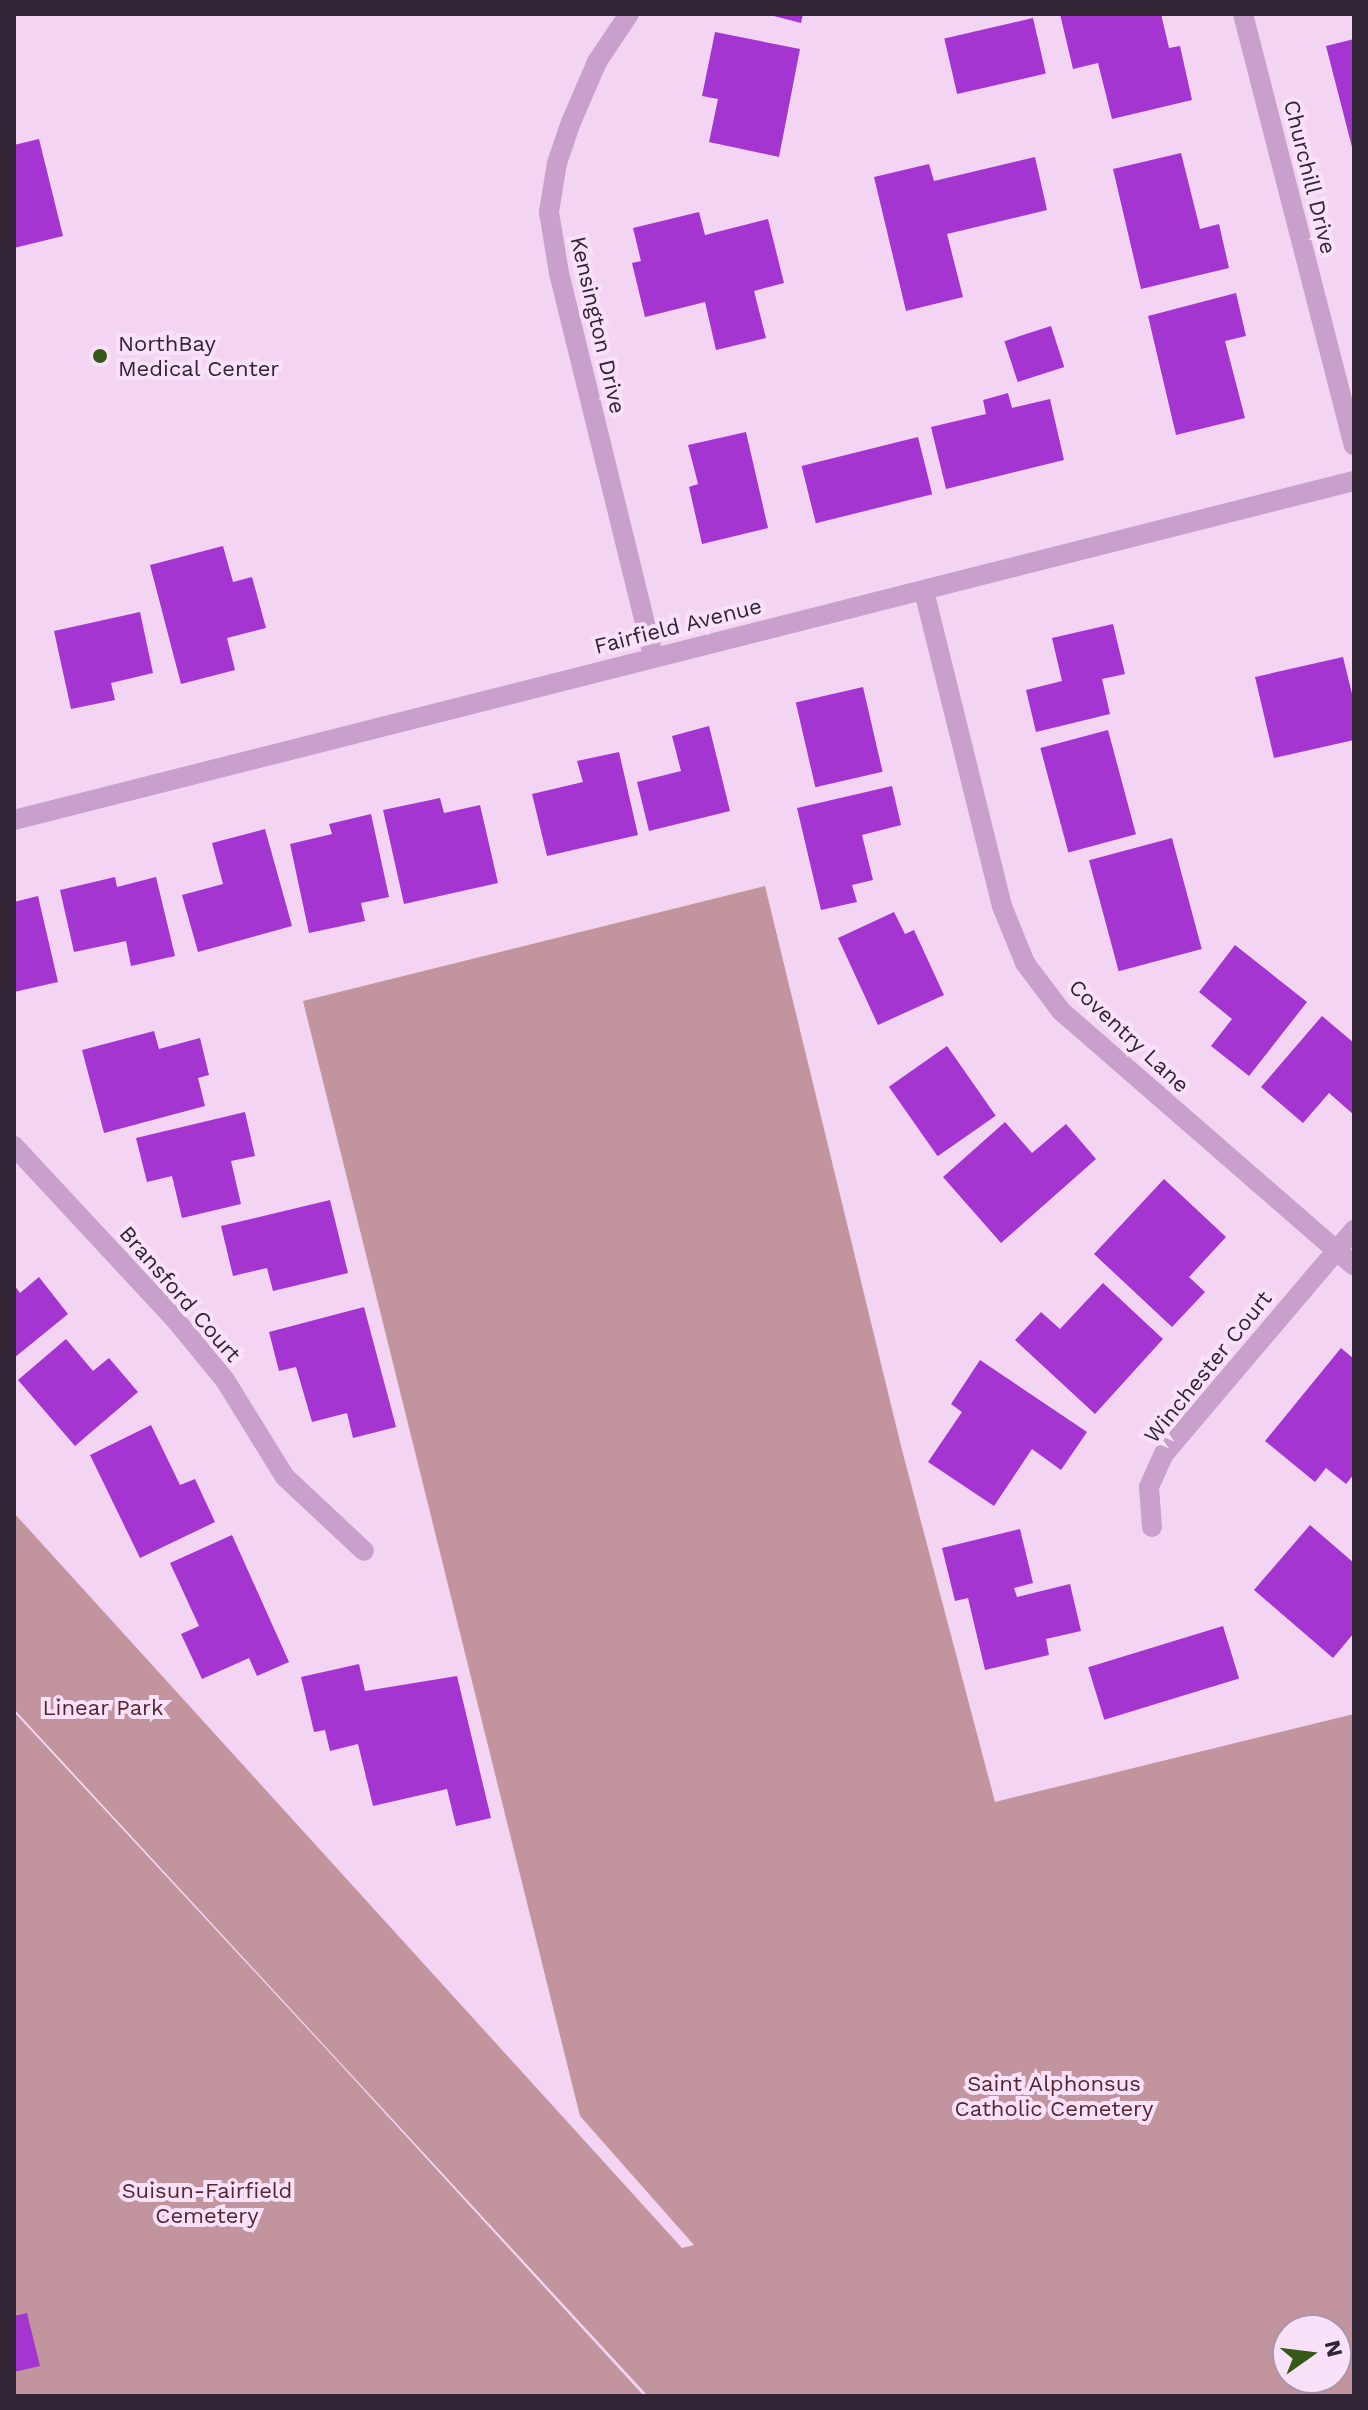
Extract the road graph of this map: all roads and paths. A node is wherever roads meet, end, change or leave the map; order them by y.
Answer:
1 (629, 14) edge
2 (1243, 14) edge
3 (1354, 445) edge
4 (1354, 481) edge
5 (924, 591) junction
6 (653, 657) junction
7 (14, 820) edge
8 (14, 1146) edge
9 (1354, 1230) edge
10 (1336, 1252) junction
11 (1354, 1266) edge
12 (1152, 1527) dead end
13 (364, 1551) dead end

1 - 6 street, Kensington Drive
2 - 3 street, Churchill Drive
4 - 5 street, Fairfield Avenue
5 - 6 street, Fairfield Avenue
5 - 10 street, Coventry Lane
6 - 7 street, Fairfield Avenue
8 - 13 street, Bransford Court
9 - 10 street, Winchester Court
10 - 11 street, Coventry Lane
10 - 12 street, Winchester Court

